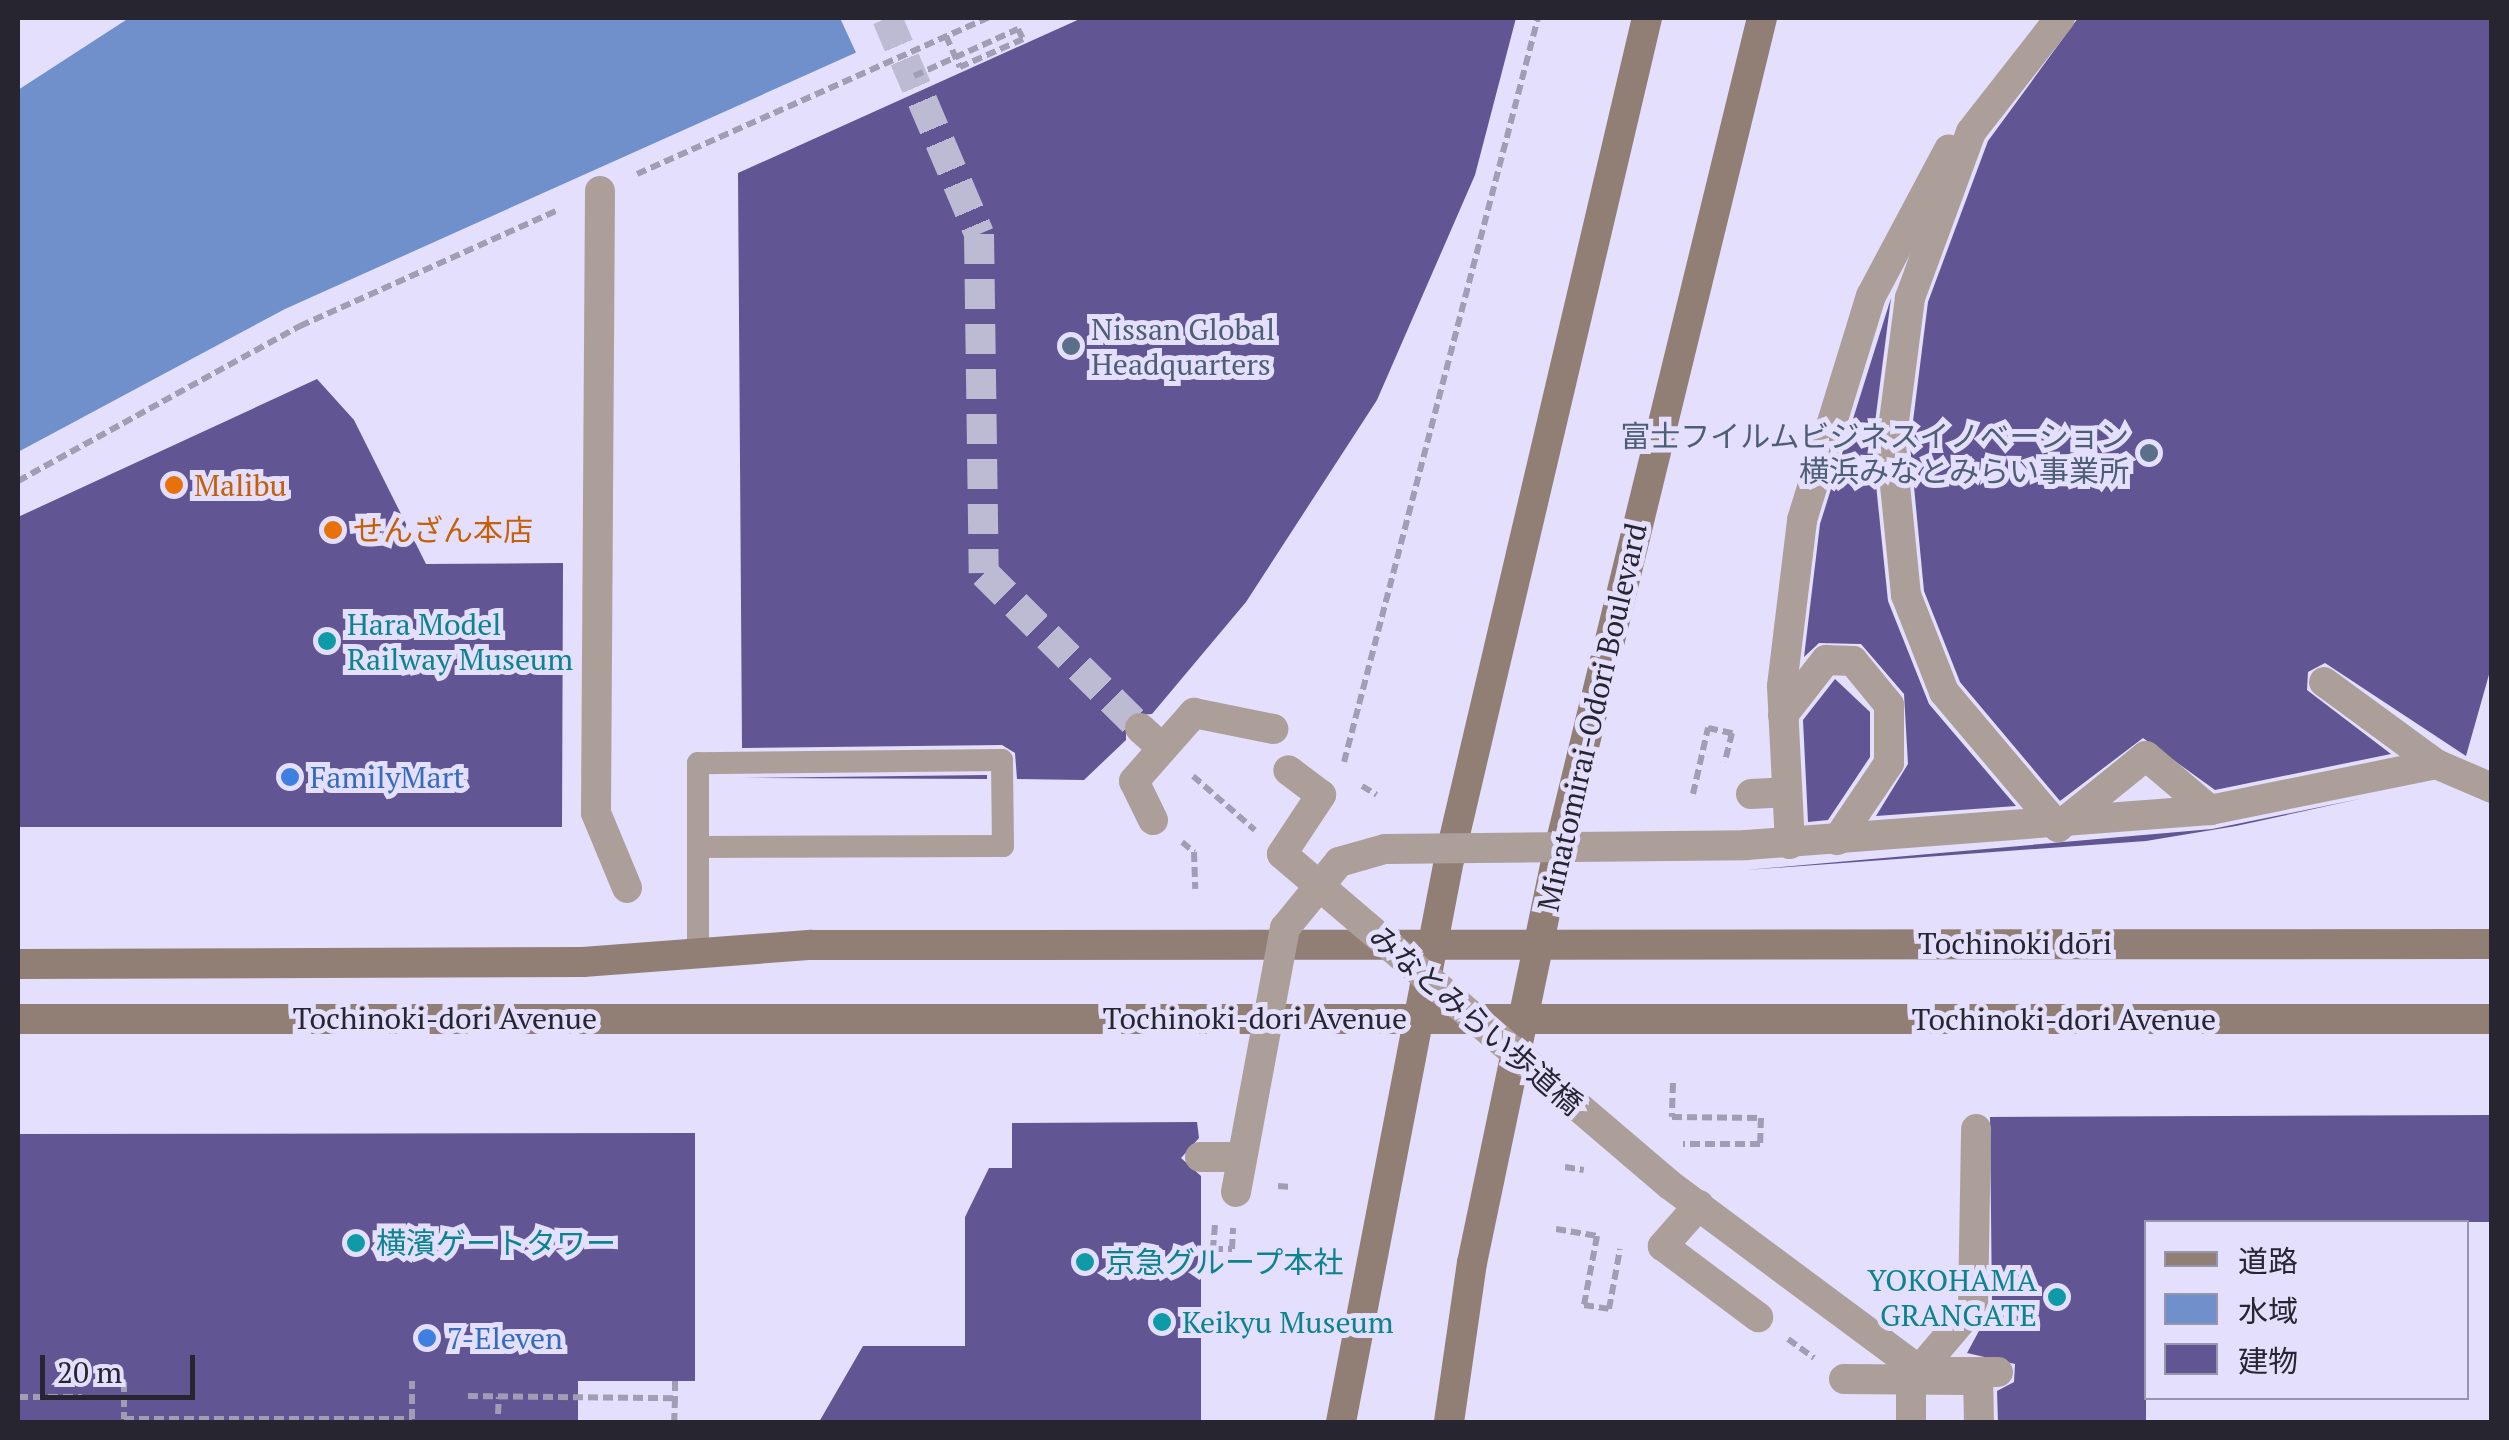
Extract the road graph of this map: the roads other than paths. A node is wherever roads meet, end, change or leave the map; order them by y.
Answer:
1 (1648, 18) edge
2 (1762, 18) edge
3 (2046, 18) edge
4 (2060, 18) edge
5 (600, 190) road end
6 (2324, 682) dead end
7 (1781, 718) junction
8 (1273, 728) dead end
9 (2436, 764) junction
10 (1288, 770) dead end
11 (2492, 788) edge
12 (1786, 792) junction
13 (1751, 794) dead end
14 (2210, 810) junction
15 (1153, 820) dead end
16 (2058, 827) junction
17 (1837, 840) junction
18 (1790, 844) junction
19 (698, 847) junction
20 (1317, 884) junction
21 (627, 888) dead end
22 (1432, 942) junction
23 (1538, 943) junction
24 (2492, 944) edge
25 (698, 953) junction
26 (18, 964) edge
27 (1417, 1018) junction
28 (18, 1019) edge
29 (1523, 1019) junction
30 (2492, 1019) edge
31 (1976, 1129) dead end
32 (1200, 1157) dead end
33 (1241, 1157) junction
34 (1236, 1192) dead end
35 (1699, 1205) junction
36 (1758, 1317) road end
37 (1978, 1374) junction
38 (1844, 1379) road end
39 (1911, 1380) junction
40 (1341, 1422) edge
41 (1449, 1422) edge
42 (1912, 1422) edge
43 (1979, 1422) edge

1 - 22 street
2 - 23 street, Minatomirai-Odori Boulevard
3 - 7 street
4 - 16 street
5 - 21 street
6 - 9 street
7 - 12 street
7 - 17 street
8 - 15 street, bridge
9 - 11 street
9 - 14 street
10 - 20 street, みなとみらい歩道橋, bridge
12 - 13 street
12 - 18 street
14 - 16 street
14 - 16 street
16 - 17 street
17 - 18 street
18 - 20 street, bridge
19 - 19 lane
19 - 25 lane
20 - 33 street, bridge
20 - 35 street, みなとみらい歩道橋, bridge
22 - 23 street, Tochinoki dōri
22 - 25 street, Tochinoki-dori Avenue
22 - 27 street
23 - 24 street, Tochinoki dōri
23 - 29 street, Minatomirai-Odori Boulevard
25 - 26 street, Tochinoki-dori Avenue
27 - 28 street, Tochinoki-dori Avenue
27 - 29 street, Tochinoki-dori Avenue
27 - 40 street
29 - 30 street, Tochinoki-dori Avenue
29 - 41 street, Minatomirai-Odori Boulevard
31 - 39 street
32 - 33 street
33 - 34 street, bridge
35 - 36 street
35 - 37 street, みなとみらい歩道橋, bridge
37 - 39 street
37 - 43 street
38 - 39 street
39 - 42 street

